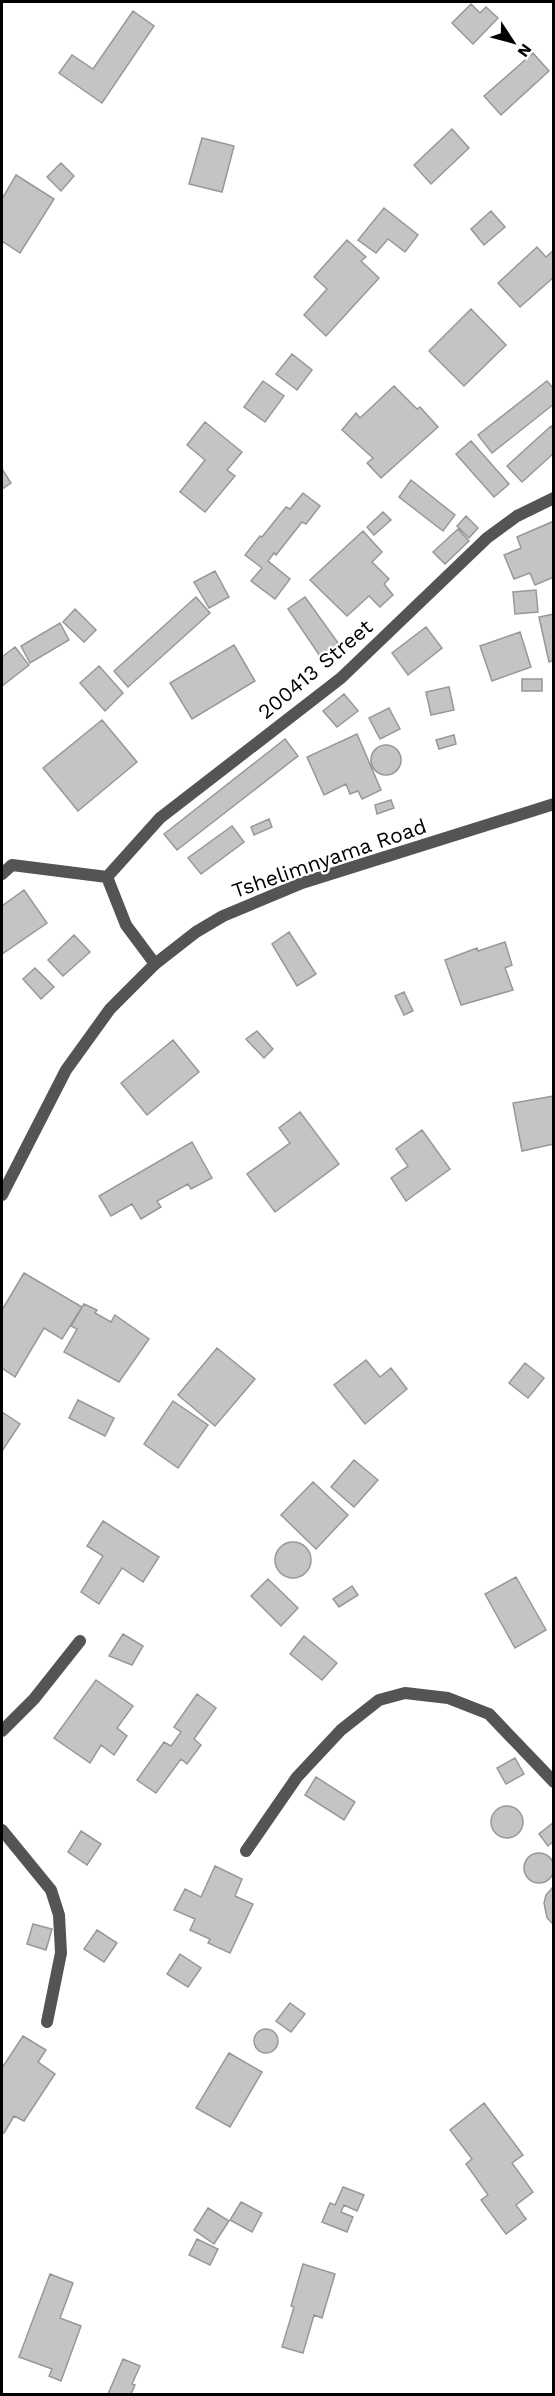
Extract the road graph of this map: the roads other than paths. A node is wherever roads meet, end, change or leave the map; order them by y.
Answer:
1 (554, 498) edge
2 (554, 804) edge
3 (2, 874) edge
4 (107, 877) junction
5 (154, 964) junction
6 (2, 1195) edge
7 (80, 1641) dead end
8 (2, 1731) edge
9 (554, 1782) edge
10 (2, 1830) edge
11 (246, 1851) dead end
12 (47, 2022) dead end

1 - 4 street, 200413 Street
2 - 5 street, Tshelimnyama Road
3 - 4 street
4 - 5 street
5 - 6 street, Tshelimnyama Road
7 - 8 street
9 - 11 street
10 - 12 street

